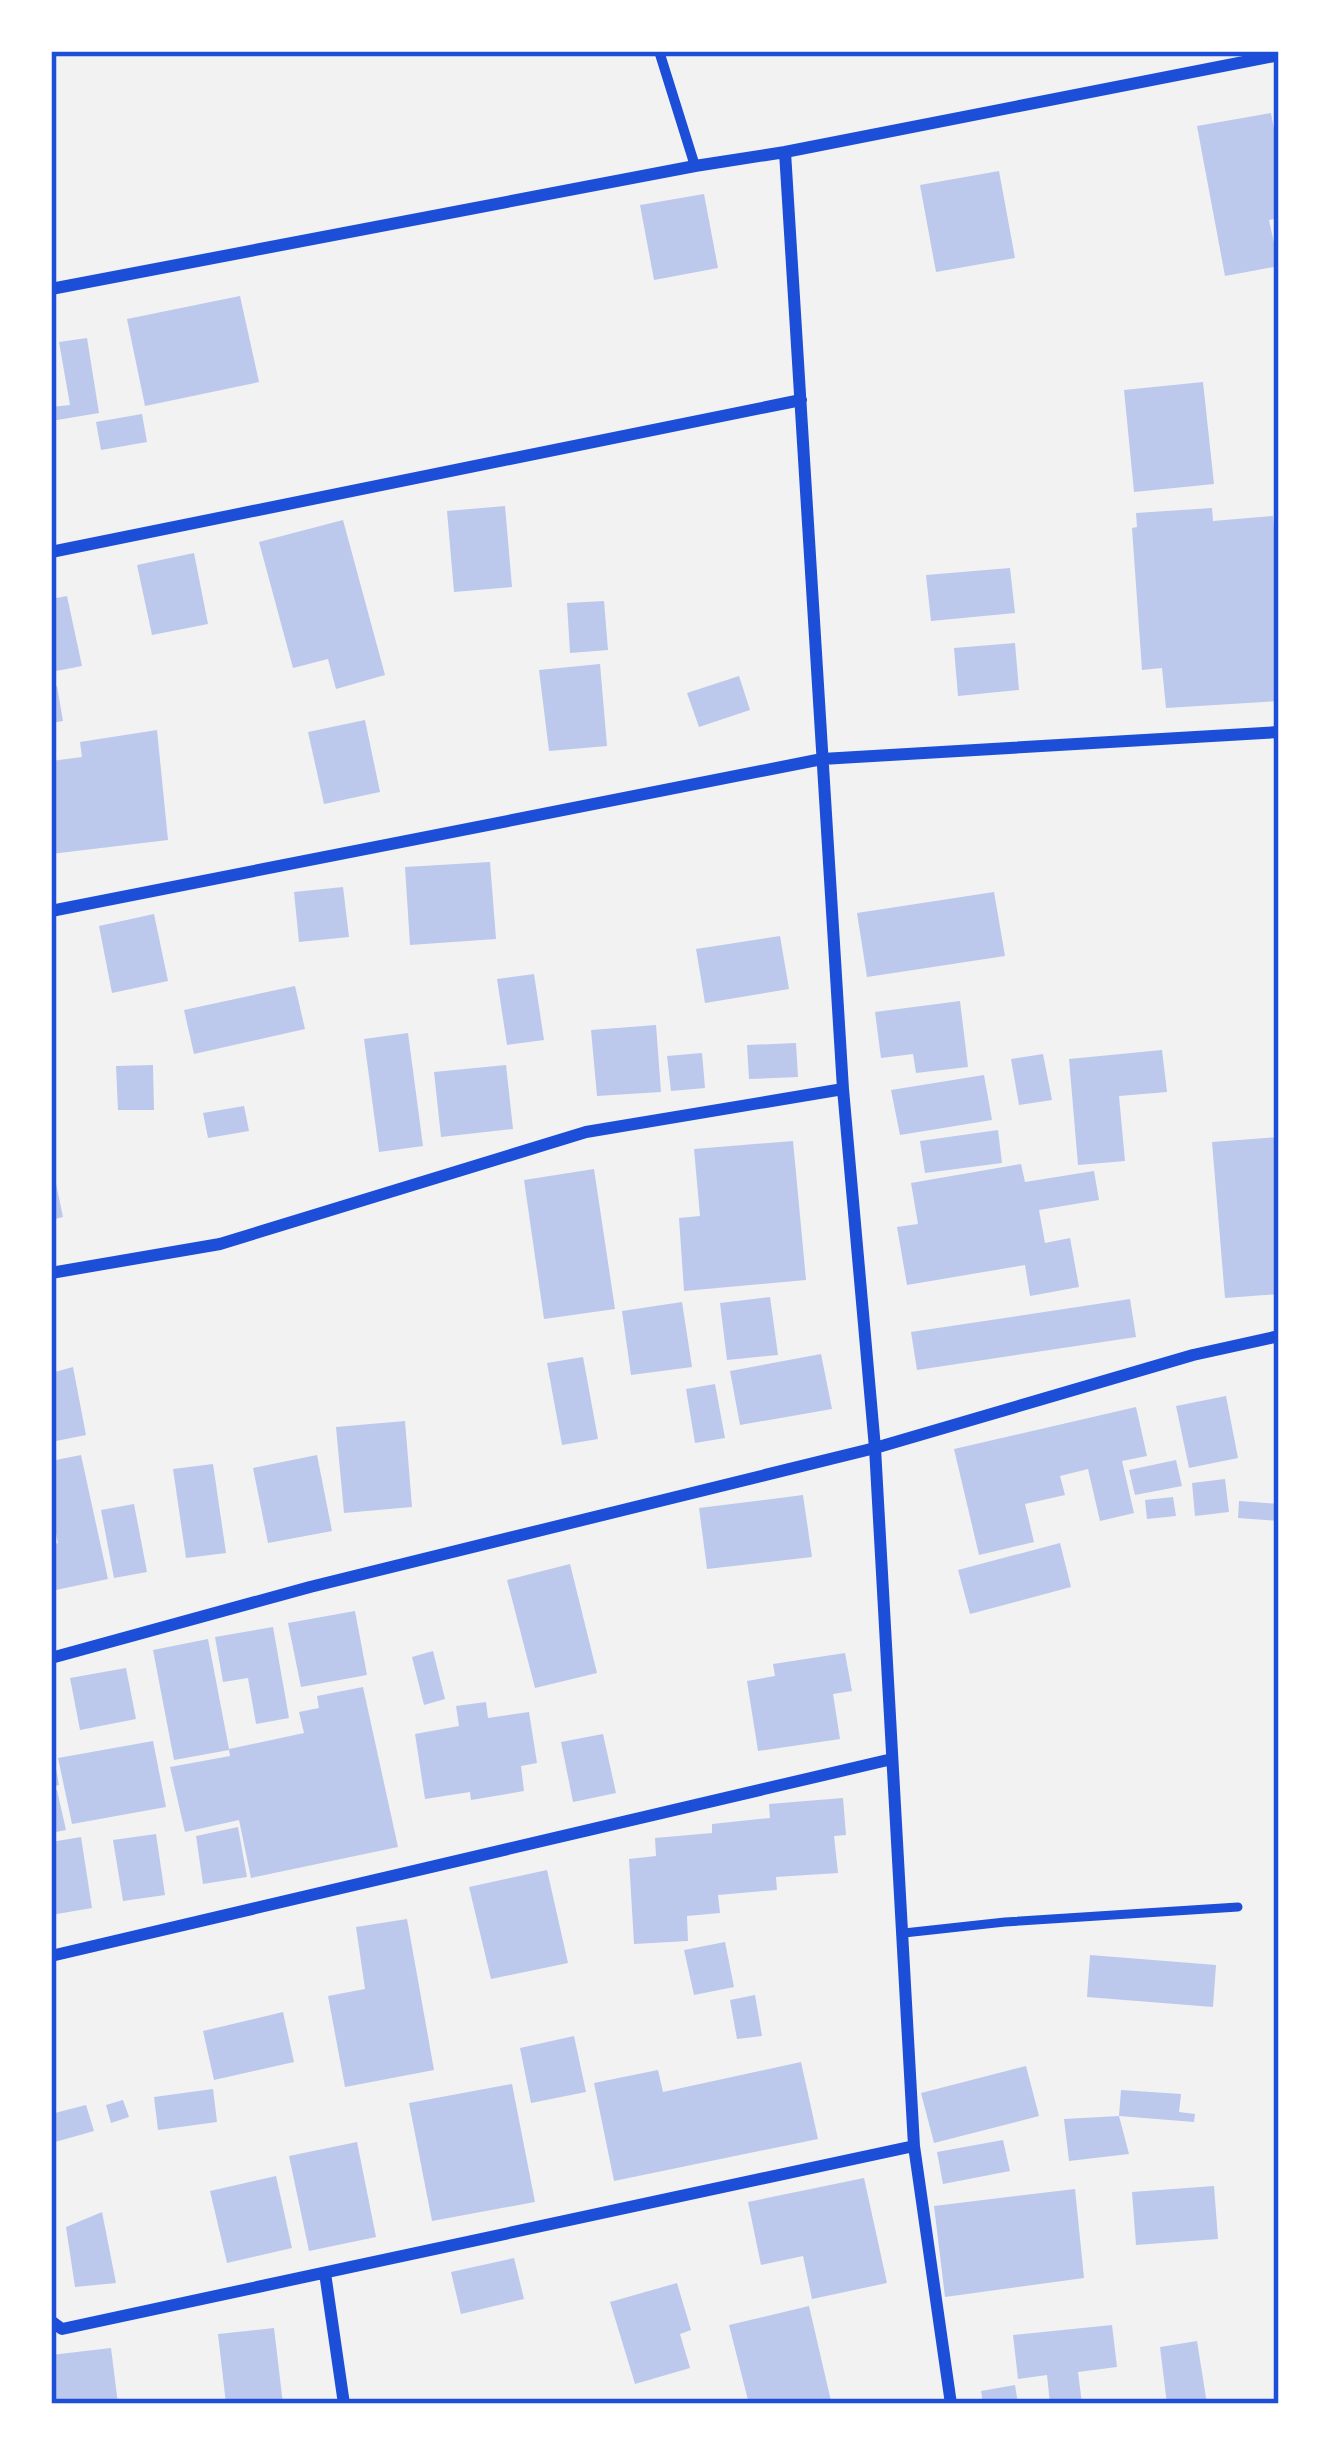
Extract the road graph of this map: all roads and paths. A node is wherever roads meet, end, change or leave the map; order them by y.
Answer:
1 (659, 51) edge
2 (1279, 55) edge
3 (785, 152) junction
4 (694, 166) junction
5 (51, 289) edge
6 (800, 400) junction
7 (51, 552) edge
8 (1279, 732) edge
9 (822, 759) junction
10 (51, 911) edge
11 (843, 1089) junction
12 (51, 1273) edge
13 (1279, 1336) edge
14 (875, 1448) junction
15 (51, 1658) edge
16 (892, 1759) junction
17 (1238, 1907) dead end
18 (904, 1933) junction
19 (51, 1956) edge
20 (914, 2146) junction
21 (325, 2273) junction
22 (57, 2325) edge
23 (344, 2404) edge
24 (951, 2404) edge

1 - 4 street
2 - 3 street
3 - 4 street
3 - 6 street
4 - 5 street
6 - 7 street
6 - 9 street
8 - 9 street
9 - 10 street
9 - 11 street
11 - 12 street
11 - 14 street
13 - 14 street
14 - 15 street
14 - 16 street
16 - 18 street
16 - 19 street
17 - 18 lane
18 - 20 street
20 - 21 street
20 - 24 street
21 - 22 street
21 - 23 street

